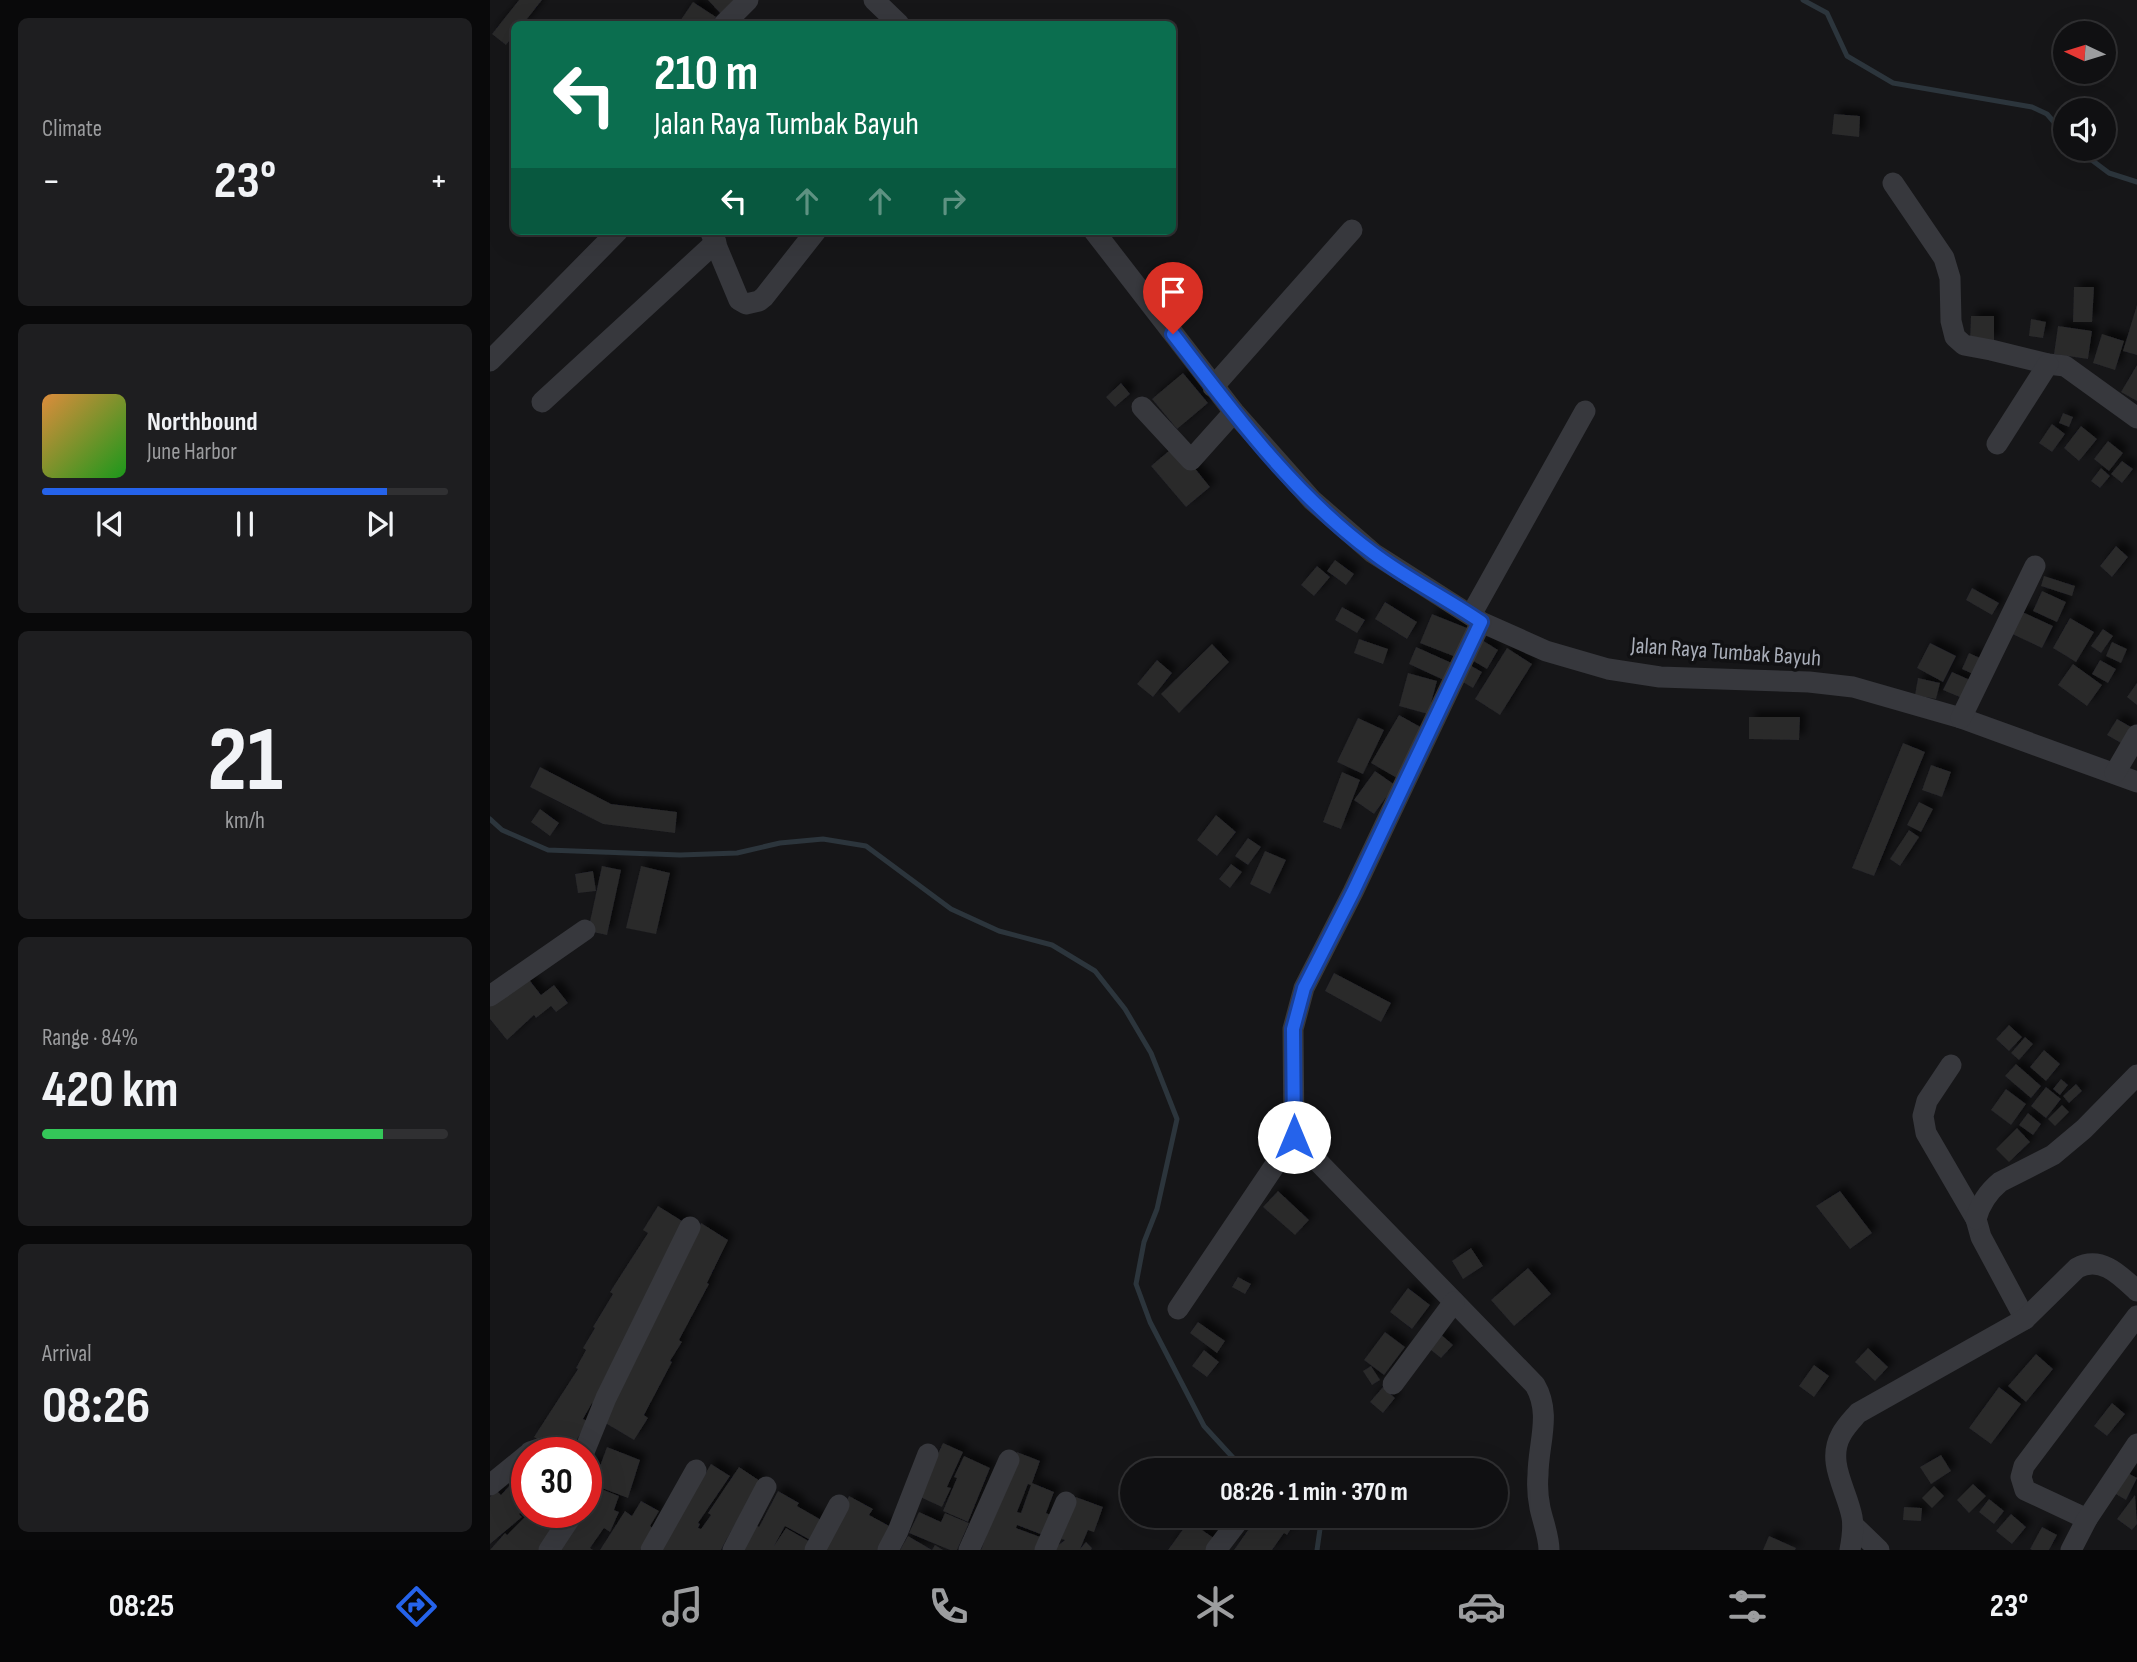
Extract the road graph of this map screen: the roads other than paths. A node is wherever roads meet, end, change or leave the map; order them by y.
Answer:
1 (748, 0) edge
2 (874, 0) edge
3 (727, 21) edge
4 (896, 21) edge
5 (1893, 183) dead end
6 (1352, 230) dead end
7 (614, 235) edge
8 (813, 235) edge
9 (1097, 235) edge
10 (713, 237) edge
11 (490, 361) edge
12 (2048, 365) junction
13 (1213, 387) junction
14 (542, 402) dead end
15 (1142, 407) dead end
16 (1585, 411) dead end
17 (1234, 412) junction
18 (2137, 418) edge
19 (1997, 444) dead end
20 (2035, 566) dead end
21 (1476, 619) junction
22 (1961, 718) junction
23 (2137, 735) edge
24 (2115, 773) junction
25 (2137, 782) edge
26 (585, 930) dead end
27 (490, 996) edge
28 (1951, 1065) dead end
29 (2137, 1075) edge
30 (1294, 1137) junction
31 (1976, 1219) junction
32 (690, 1227) dead end
33 (2137, 1291) edge
34 (1454, 1302) junction
35 (1178, 1309) dead end
36 (2137, 1317) edge
37 (2025, 1319) junction
38 (1393, 1384) dead end
39 (590, 1437) edge
40 (2137, 1444) edge
41 (928, 1454) dead end
42 (1009, 1460) dead end
43 (511, 1468) edge
44 (696, 1470) dead end
45 (490, 1485) edge
46 (766, 1487) dead end
47 (1066, 1502) dead end
48 (839, 1504) dead end
49 (2087, 1519) junction
50 (1853, 1525) junction
51 (563, 1528) edge
52 (1233, 1528) edge
53 (549, 1550) edge
54 (651, 1550) edge
55 (733, 1550) edge
56 (815, 1550) edge
57 (888, 1550) edge
58 (970, 1550) edge
59 (1045, 1550) edge
60 (1216, 1550) edge
61 (1549, 1550) edge
62 (1850, 1550) edge
63 (1878, 1550) edge
64 (2071, 1550) edge

1 - 3 street
2 - 4 street
5 - 12 street
6 - 13 street
7 - 11 street
8 - 10 street
9 - 13 street, Jalan Raya Tumbak Bayuh
10 - 14 street
12 - 18 street
12 - 19 street
13 - 17 street, Jalan Raya Tumbak Bayuh
15 - 17 street
16 - 21 street
17 - 21 street, Jalan Raya Tumbak Bayuh
20 - 22 street
21 - 22 street, Jalan Raya Tumbak Bayuh
21 - 30 street
22 - 24 street, Jalan Raya Tumbak Bayuh
23 - 24 street
24 - 25 street, Jalan Raya Tumbak Bayuh
26 - 27 street
28 - 31 street
29 - 31 street
30 - 34 street
30 - 35 street
31 - 37 street
32 - 39 street
33 - 37 street
34 - 38 street
34 - 61 street
36 - 49 street
37 - 50 street
40 - 49 street
41 - 57 street
42 - 58 street
43 - 45 street
44 - 54 street
46 - 55 street
47 - 59 street
48 - 56 street
49 - 64 street
50 - 62 street
50 - 63 street
51 - 53 street
52 - 60 street

